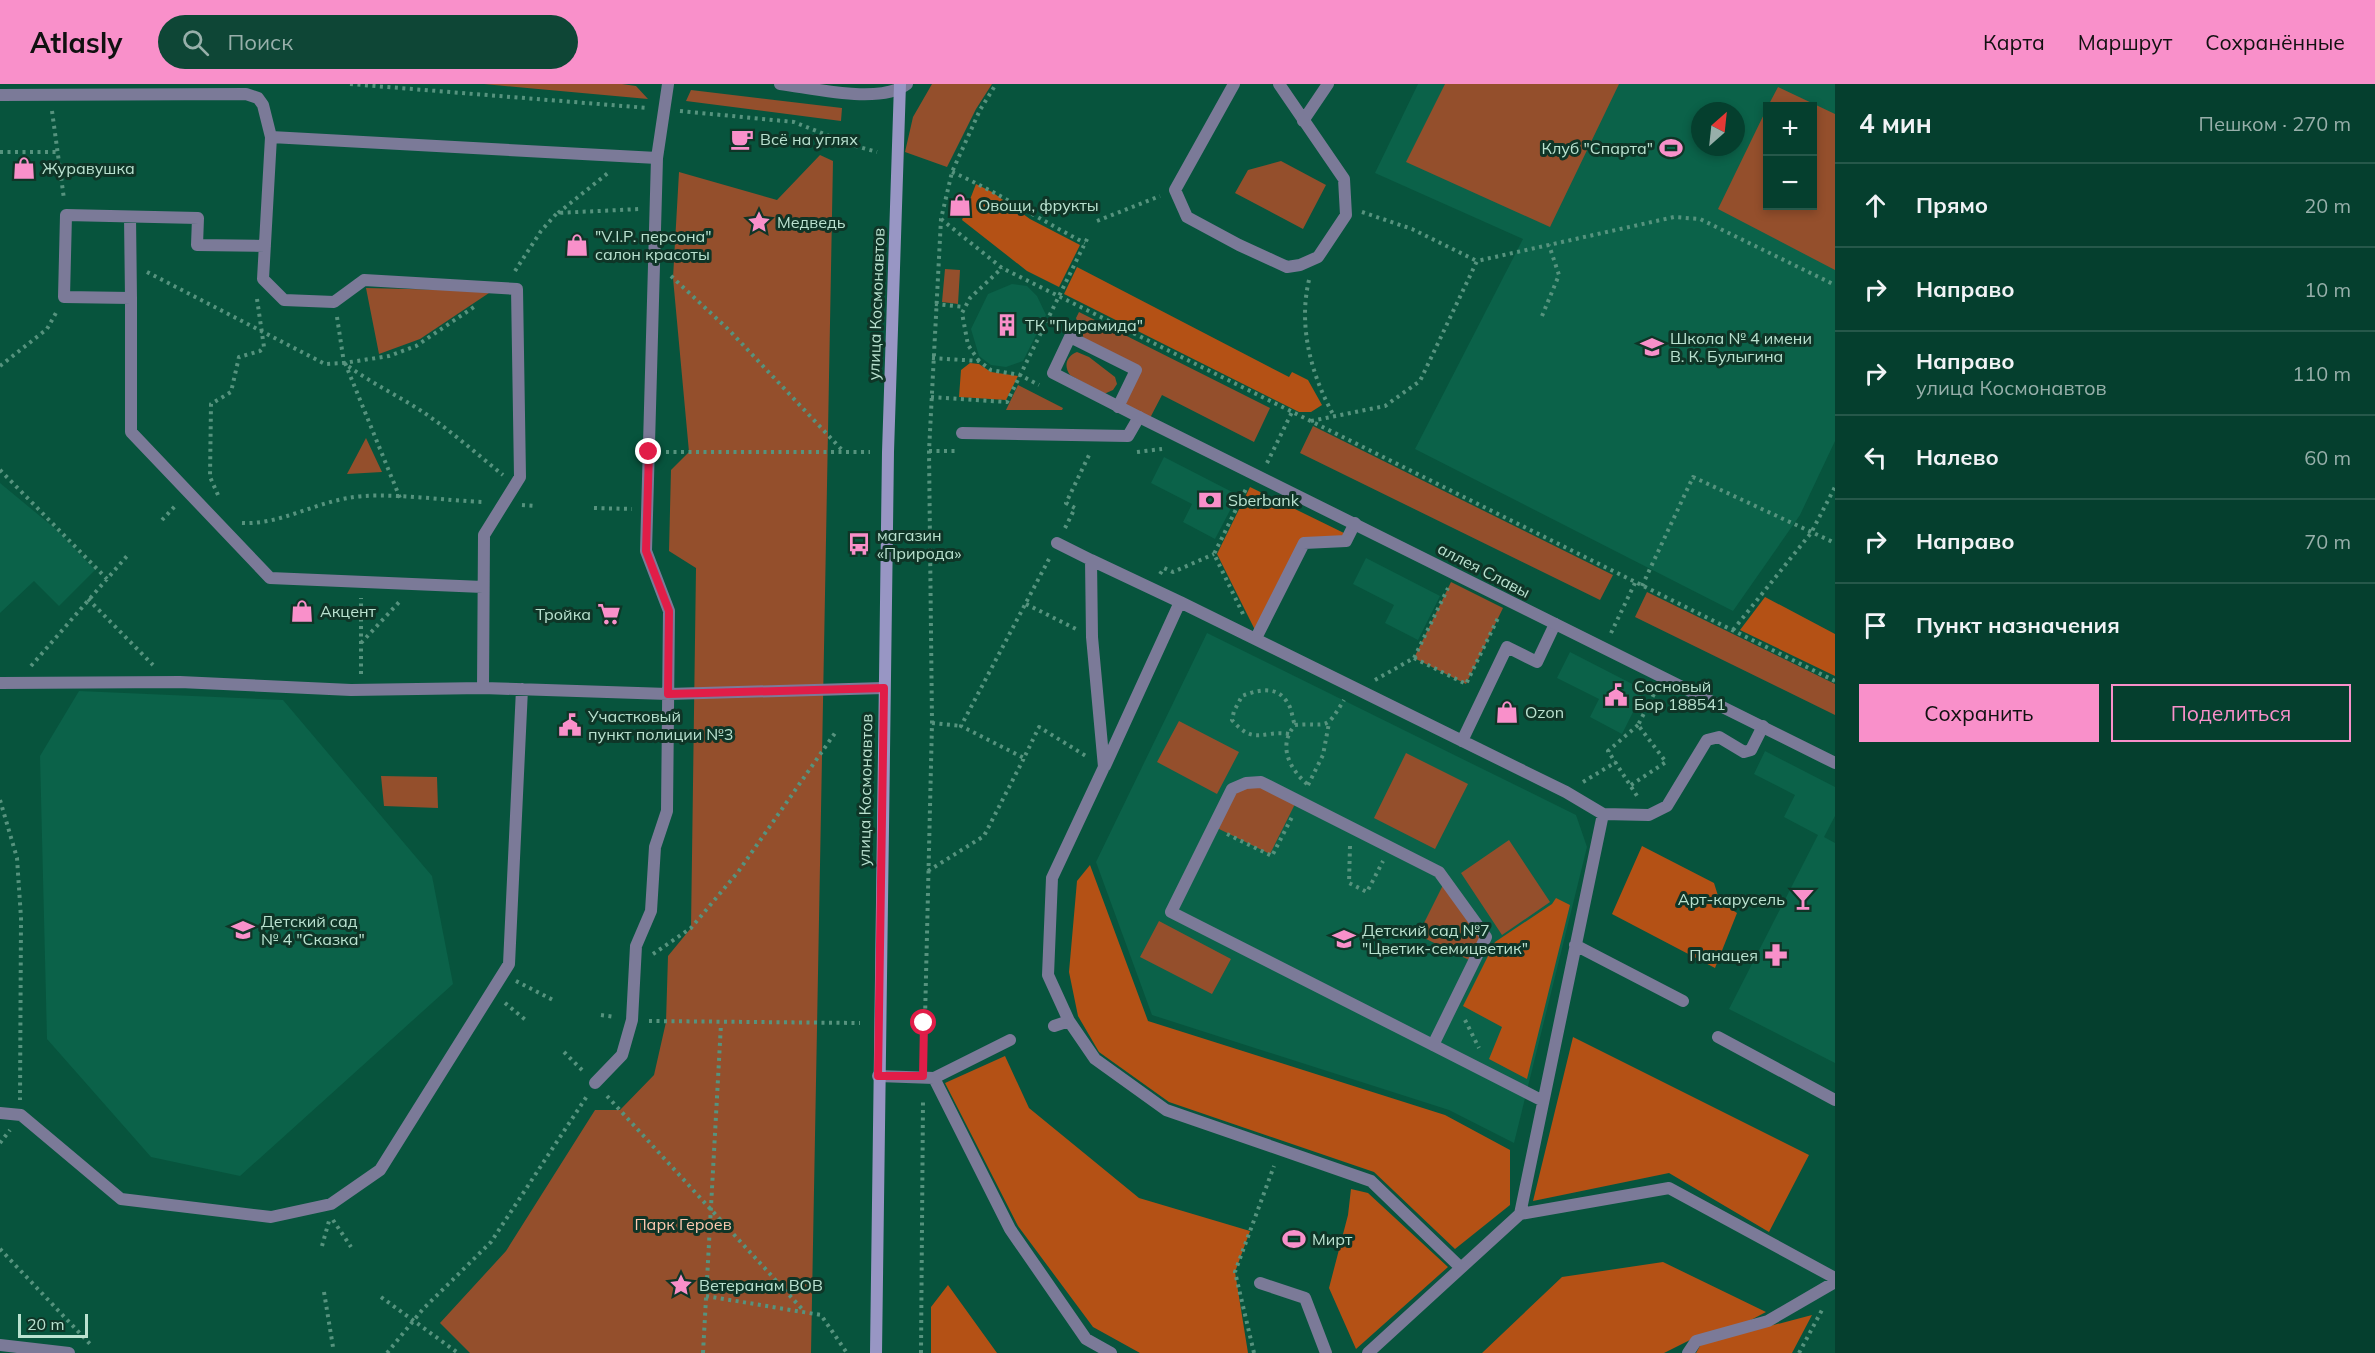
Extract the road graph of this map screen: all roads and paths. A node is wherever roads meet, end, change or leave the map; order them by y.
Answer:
1 (350, 84) edge
2 (668, 84) edge
3 (780, 84) edge
4 (996, 84) edge
5 (1234, 84) edge
6 (1279, 84) edge
7 (1328, 84) edge
8 (902, 86) edge
9 (0, 95) edge
10 (50, 96) junction
11 (663, 109) junction
12 (678, 111) dead end
13 (1303, 121) junction
14 (271, 137) junction
15 (0, 152) edge
16 (57, 152) junction
17 (877, 152) dead end
18 (628, 157) junction
19 (657, 158) junction
20 (952, 172) junction
21 (1174, 190) junction
22 (1345, 206) junction
23 (656, 208) junction
24 (557, 213) junction
25 (66, 215) junction
26 (130, 217) junction
27 (941, 219) junction
28 (1097, 220) dead end
29 (1089, 235) dead end
30 (1085, 243) junction
31 (1549, 245) junction
32 (265, 246) junction
33 (527, 255) dead end
34 (1318, 257) junction
35 (1477, 261) junction
36 (1002, 268) junction
37 (159, 278) dead end
38 (673, 278) dead end
39 (263, 279) junction
40 (1835, 285) edge
41 (503, 289) junction
42 (1058, 295) junction
43 (64, 297) junction
44 (131, 298) junction
45 (334, 302) junction
46 (935, 304) junction
47 (964, 306) junction
48 (1542, 316) dead end
49 (262, 332) junction
50 (979, 361) dead end
51 (344, 363) junction
52 (0, 366) edge
53 (931, 397) junction
54 (1118, 407) junction
55 (1292, 412) junction
56 (1334, 416) junction
57 (1139, 417) junction
58 (1310, 421) junction
59 (963, 433) dead end
60 (1274, 449) dead end
61 (843, 451) junction
62 (665, 452) dead end
63 (870, 452) dead end
64 (1090, 453) dead end
65 (0, 470) edge
66 (210, 477) dead end
67 (1249, 483) dead end
68 (515, 486) junction
69 (1835, 487) edge
70 (1238, 490) dead end
71 (400, 498) junction
72 (1242, 498) junction
73 (504, 503) junction
74 (594, 508) dead end
75 (647, 510) junction
76 (233, 523) dead end
77 (1355, 524) junction
78 (1811, 533) junction
79 (1057, 543) junction
80 (1835, 543) edge
81 (1214, 554) junction
82 (127, 556) dead end
83 (1091, 560) junction
84 (107, 579) junction
85 (361, 582) junction
86 (1451, 582) dead end
87 (1635, 583) junction
88 (416, 584) junction
89 (1642, 586) junction
90 (483, 587) junction
91 (1153, 589) junction
92 (88, 599) junction
93 (1180, 602) junction
94 (1026, 604) junction
95 (1503, 608) dead end
96 (1555, 624) junction
97 (1733, 630) junction
98 (1610, 634) dead end
99 (1092, 638) junction
100 (1256, 638) junction
101 (361, 644) junction
102 (1414, 658) junction
103 (155, 667) dead end
104 (361, 678) dead end
105 (1835, 681) edge
106 (0, 683) edge
107 (16, 683) junction
108 (1659, 685) dead end
109 (483, 688) junction
110 (884, 688) junction
111 (522, 689) junction
112 (1358, 689) junction
113 (668, 694) junction
114 (932, 723) junction
115 (1329, 723) dead end
116 (1295, 725) dead end
117 (1638, 725) junction
118 (961, 726) junction
119 (1762, 726) junction
120 (836, 733) dead end
121 (1289, 734) dead end
122 (1462, 741) junction
123 (1024, 758) junction
124 (1616, 762) junction
125 (1835, 763) edge
126 (1104, 767) junction
127 (1308, 785) dead end
128 (1566, 792) junction
129 (0, 800) edge
130 (1603, 814) junction
131 (1351, 827) junction
132 (1390, 847) junction
133 (928, 871) junction
134 (1575, 945) junction
135 (635, 966) junction
136 (503, 974) junction
137 (492, 992) junction
138 (1455, 1000) junction
139 (555, 1001) dead end
140 (1683, 1001) dead end
141 (632, 1020) junction
142 (1069, 1021) junction
143 (528, 1022) dead end
144 (860, 1023) dead end
145 (721, 1024) junction
146 (1054, 1026) dead end
147 (1718, 1037) dead end
148 (1010, 1040) dead end
149 (1433, 1045) junction
150 (564, 1052) dead end
151 (1492, 1075) junction
152 (878, 1076) junction
153 (929, 1077) junction
154 (595, 1083) junction
155 (1835, 1100) edge
156 (1543, 1101) junction
157 (0, 1113) edge
158 (21, 1115) junction
159 (1280, 1148) junction
160 (711, 1208) junction
161 (1520, 1214) junction
162 (322, 1246) dead end
163 (351, 1247) dead end
164 (0, 1249) edge
165 (1460, 1267) junction
166 (1835, 1280) edge
167 (1260, 1283) dead end
168 (324, 1292) dead end
169 (706, 1296) junction
170 (381, 1298) dead end
171 (1826, 1302) dead end
172 (803, 1310) junction
173 (411, 1322) junction
174 (90, 1344) dead end
175 (0, 1345) edge
176 (333, 1347) dead end
177 (69, 1353) edge
178 (387, 1353) edge
179 (458, 1353) edge
180 (703, 1353) edge
181 (847, 1353) edge
182 (876, 1353) edge
183 (921, 1353) edge
184 (1111, 1353) edge
185 (1254, 1353) edge
186 (1326, 1353) edge
187 (1368, 1353) edge
188 (1688, 1353) edge
189 (1799, 1353) edge

1 - 11 path
2 - 11 street
3 - 8 street
4 - 20 path
5 - 21 street
6 - 13 street
7 - 13 street
8 - 110 street, улица Космонавтов
9 - 10 street
10 - 14 street
10 - 16 path
11 - 19 street
12 - 17 path
13 - 22 street
14 - 18 street
14 - 32 street
15 - 16 path
16 - 25 path
18 - 19 street
18 - 24 path
19 - 23 street
20 - 27 path
20 - 30 path
21 - 28 path
21 - 34 street
22 - 34 street
22 - 35 path
23 - 24 path
23 - 75 street
24 - 33 path
25 - 26 street
25 - 43 street
26 - 32 street
26 - 44 street
27 - 36 path
27 - 46 path
29 - 30 path
30 - 42 path
31 - 35 path
31 - 40 path
31 - 48 path
32 - 39 street
34 - 56 path
35 - 56 path
36 - 42 path
36 - 47 path
37 - 49 path
38 - 61 path
39 - 45 street
39 - 49 path
41 - 45 street
41 - 51 path
41 - 68 street
42 - 53 path
42 - 55 path
43 - 44 street
43 - 52 path
44 - 85 street
45 - 51 path
46 - 47 path
46 - 53 path
47 - 50 path
49 - 51 path
49 - 66 path
51 - 68 path
51 - 71 path
53 - 114 path
54 - 54 street, аллея Славы
54 - 57 street, аллея Славы
55 - 58 path
55 - 60 path
56 - 58 path
57 - 59 street
57 - 77 street, аллея Славы
58 - 87 path
61 - 62 path
61 - 63 path
64 - 79 path
65 - 84 path
67 - 72 path
68 - 73 street
69 - 78 path
70 - 72 path
71 - 73 path
71 - 76 path
72 - 81 path
73 - 90 street
74 - 75 path
75 - 113 street
77 - 96 street, аллея Славы
77 - 100 street
78 - 80 path
78 - 89 path
78 - 97 path
79 - 83 street
79 - 94 path
81 - 91 path
81 - 100 path
82 - 84 path
83 - 91 street
83 - 99 street
84 - 92 path
85 - 88 street
85 - 101 path
86 - 102 path
87 - 89 path
87 - 98 path
88 - 90 street
88 - 101 path
89 - 97 path
90 - 109 street
91 - 93 street
92 - 103 path
92 - 107 path
93 - 100 street
93 - 126 street
94 - 99 path
94 - 118 path
95 - 102 path
96 - 119 street, аллея Славы
96 - 122 street
97 - 105 path
99 - 126 street
100 - 112 street
101 - 104 path
102 - 112 path
106 - 107 street
107 - 109 street
108 - 117 path
109 - 111 street
110 - 113 street
110 - 152 street, улица Космонавтов
111 - 113 street
111 - 136 street
112 - 122 street
113 - 135 street
114 - 118 path
114 - 133 path
115 - 127 path
116 - 121 path
117 - 124 path
117 - 124 path
118 - 123 path
119 - 125 street, аллея Славы
119 - 130 street
120 - 135 path
122 - 128 street
123 - 126 path
123 - 133 path
124 - 128 path
126 - 142 street
128 - 130 street
129 - 158 path
130 - 134 street
131 - 132 street
131 - 132 path
131 - 149 street
132 - 138 street
133 - 153 path
134 - 140 street
134 - 156 street
135 - 141 street
136 - 137 street
136 - 139 path
137 - 143 path
137 - 158 street
138 - 149 street
138 - 151 path
141 - 145 path
141 - 154 street
142 - 146 street
142 - 159 street
144 - 145 path
145 - 160 path
147 - 155 street
148 - 153 street
149 - 151 street
150 - 154 path
151 - 156 street
152 - 153 street
152 - 182 street, улица Космонавтов
153 - 183 path
153 - 184 street
154 - 160 path
154 - 173 path
156 - 161 street
157 - 158 street
159 - 165 street
159 - 185 path
160 - 169 path
160 - 172 path
161 - 165 street
161 - 166 street
162 - 163 path
164 - 174 path
165 - 187 street
166 - 188 street
167 - 186 street
168 - 176 path
169 - 172 path
169 - 180 path
170 - 173 path
171 - 189 path
172 - 181 path
173 - 178 path
173 - 179 path
175 - 177 street

